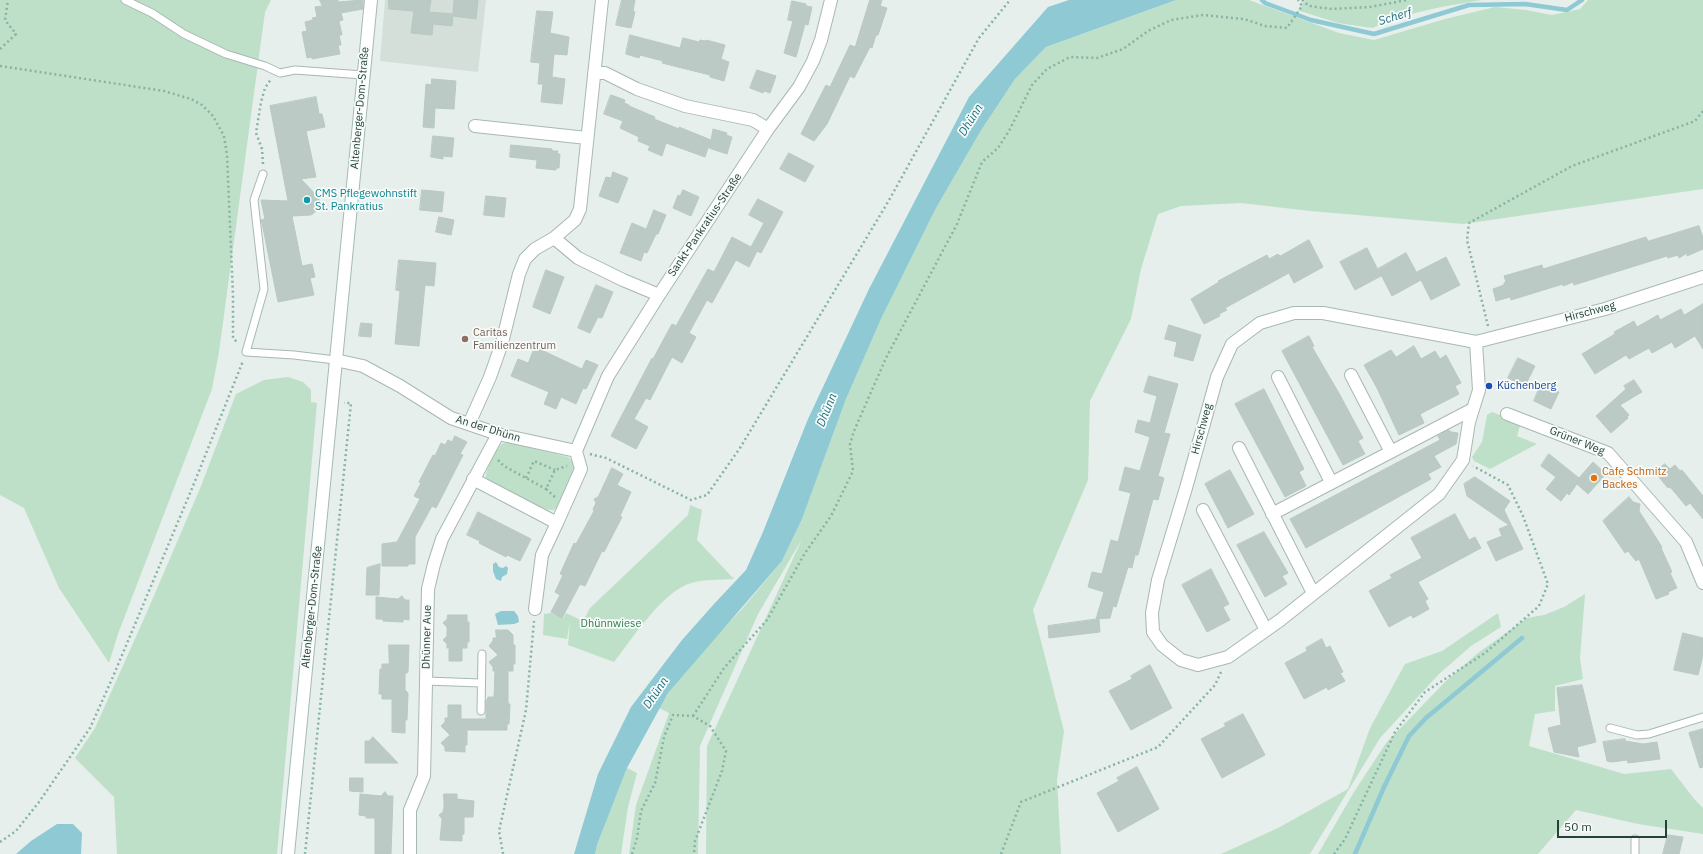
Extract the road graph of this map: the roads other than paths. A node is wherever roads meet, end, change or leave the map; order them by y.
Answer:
1 (125, 0) edge
2 (371, 0) edge
3 (602, 0) edge
4 (831, 0) edge
5 (594, 73) junction
6 (363, 75) junction
7 (475, 126) dead end
8 (768, 129) junction
9 (587, 138) junction
10 (263, 174) road end
11 (554, 238) junction
12 (1703, 277) edge
13 (659, 295) junction
14 (1476, 342) junction
15 (335, 360) junction
16 (1352, 374) dead end
17 (1278, 377) dead end
18 (1473, 409) junction
19 (1507, 414) dead end
20 (469, 424) junction
21 (498, 434) junction
22 (1239, 448) dead end
23 (1390, 452) junction
24 (578, 457) junction
25 (473, 479) junction
26 (1331, 482) junction
27 (1203, 510) dead end
28 (1272, 514) junction
29 (557, 523) junction
30 (1703, 583) edge
31 (1313, 593) junction
32 (535, 609) road end
33 (1266, 630) junction
34 (482, 654) dead end
35 (426, 681) junction
36 (481, 683) junction
37 (480, 711) dead end
38 (1703, 717) edge
39 (1610, 728) dead end
40 (1635, 839) dead end
41 (288, 854) edge
42 (410, 854) edge
43 (1635, 854) edge

1 - 6 lane
2 - 6 street, Altenberger-Dom-Straße
3 - 5 street
4 - 8 street, Sankt-Pankratius-Straße
5 - 8 street
5 - 9 street
6 - 15 street, Altenberger-Dom-Straße
7 - 9 street
8 - 13 street, Sankt-Pankratius-Straße
9 - 11 street
10 - 15 lane
11 - 13 street
11 - 20 street
12 - 14 street, Hirschweg
13 - 24 street, Sankt-Pankratius-Straße
14 - 18 street, Hirschweg
14 - 33 street, Hirschweg
15 - 20 street, An der Dhünn
15 - 41 street, Altenberger-Dom-Straße
16 - 23 street
17 - 26 street
18 - 23 street
18 - 31 street, Hirschweg
19 - 30 street, Grüner Weg
20 - 21 street, An der Dhünn
21 - 24 street, An der Dhünn
21 - 25 street, Dhünner Aue
22 - 28 street
23 - 26 street
24 - 29 street
25 - 29 street
25 - 35 street, Dhünner Aue
26 - 28 street
27 - 33 street
28 - 31 street
29 - 32 street
31 - 33 street, Hirschweg
34 - 36 lane
35 - 36 lane
35 - 42 street, Dhünner Aue
36 - 37 lane
38 - 39 lane
40 - 43 lane

